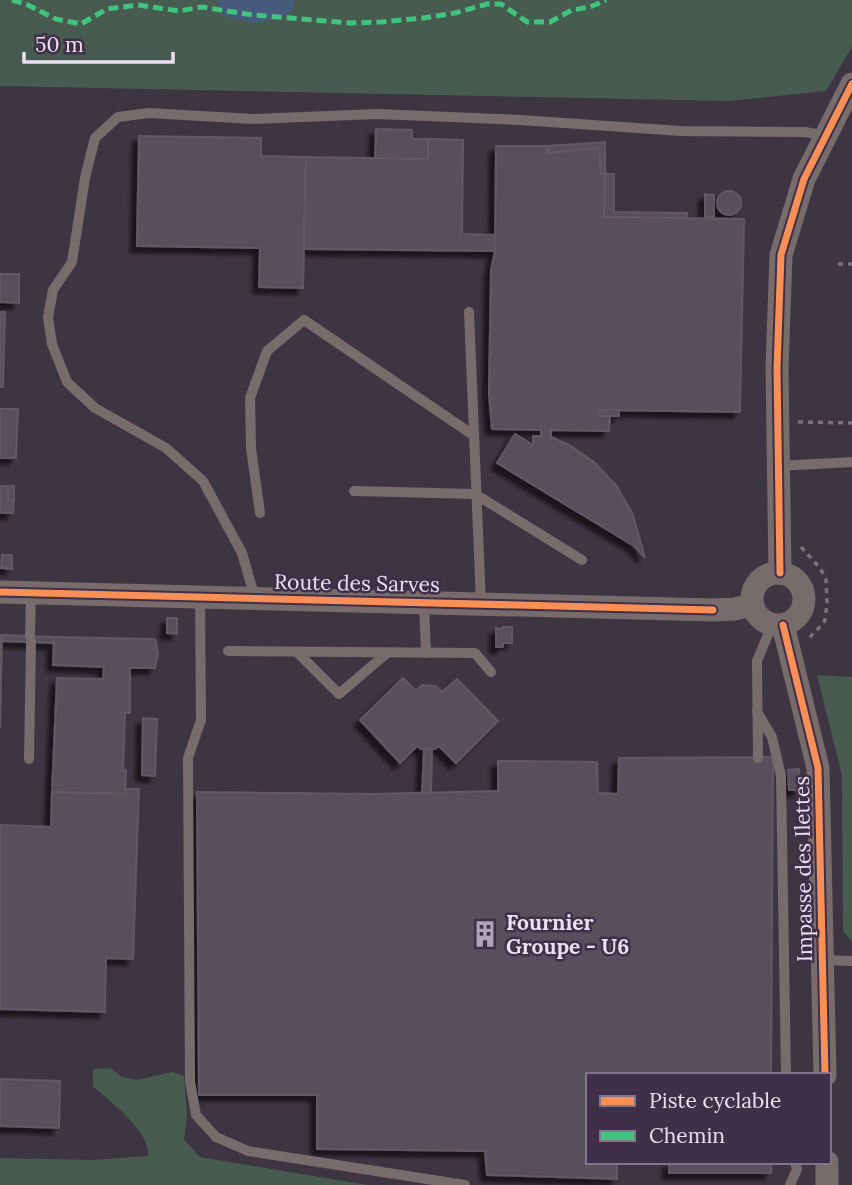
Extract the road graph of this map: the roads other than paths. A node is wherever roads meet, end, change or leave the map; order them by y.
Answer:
1 (852, 84) edge
2 (826, 136) junction
3 (469, 312) dead end
4 (473, 435) junction
5 (852, 463) edge
6 (778, 466) junction
7 (355, 491) dead end
8 (475, 495) junction
9 (260, 513) dead end
10 (582, 560) dead end
11 (779, 573) junction
12 (0, 592) edge
13 (31, 592) junction
14 (200, 597) junction
15 (255, 598) junction
16 (424, 603) junction
17 (481, 604) junction
18 (752, 605) junction
19 (778, 625) junction
20 (228, 651) dead end
21 (298, 653) junction
22 (387, 653) junction
23 (426, 653) junction
24 (491, 672) dead end
25 (757, 712) junction
26 (758, 758) dead end
27 (29, 760) dead end
28 (822, 960) junction
29 (852, 961) edge
30 (786, 1073) edge
31 (825, 1073) edge
32 (796, 1164) edge
33 (827, 1164) edge
34 (465, 1185) edge
35 (790, 1185) edge
36 (827, 1185) edge

1 - 2 street
2 - 6 street
2 - 15 lane
3 - 4 lane
4 - 8 lane
4 - 9 lane
5 - 6 lane
6 - 11 street
7 - 8 lane
8 - 10 lane
8 - 17 lane
11 - 18 street
11 - 19 street
12 - 13 street, Route des Sarves
13 - 14 street, Route des Sarves
13 - 27 lane
14 - 15 street, Route des Sarves
14 - 34 lane
15 - 16 street, Route des Sarves
16 - 17 street, Route des Sarves
16 - 23 lane
17 - 18 street, Route des Sarves
18 - 19 street
19 - 25 lane
19 - 28 street, Impasse des Ilettes
20 - 21 lane
21 - 22 lane
21 - 22 lane
22 - 23 lane
23 - 24 lane
25 - 26 lane
25 - 30 lane
28 - 29 lane
28 - 31 street, Impasse des Ilettes
32 - 35 lane
33 - 36 street

